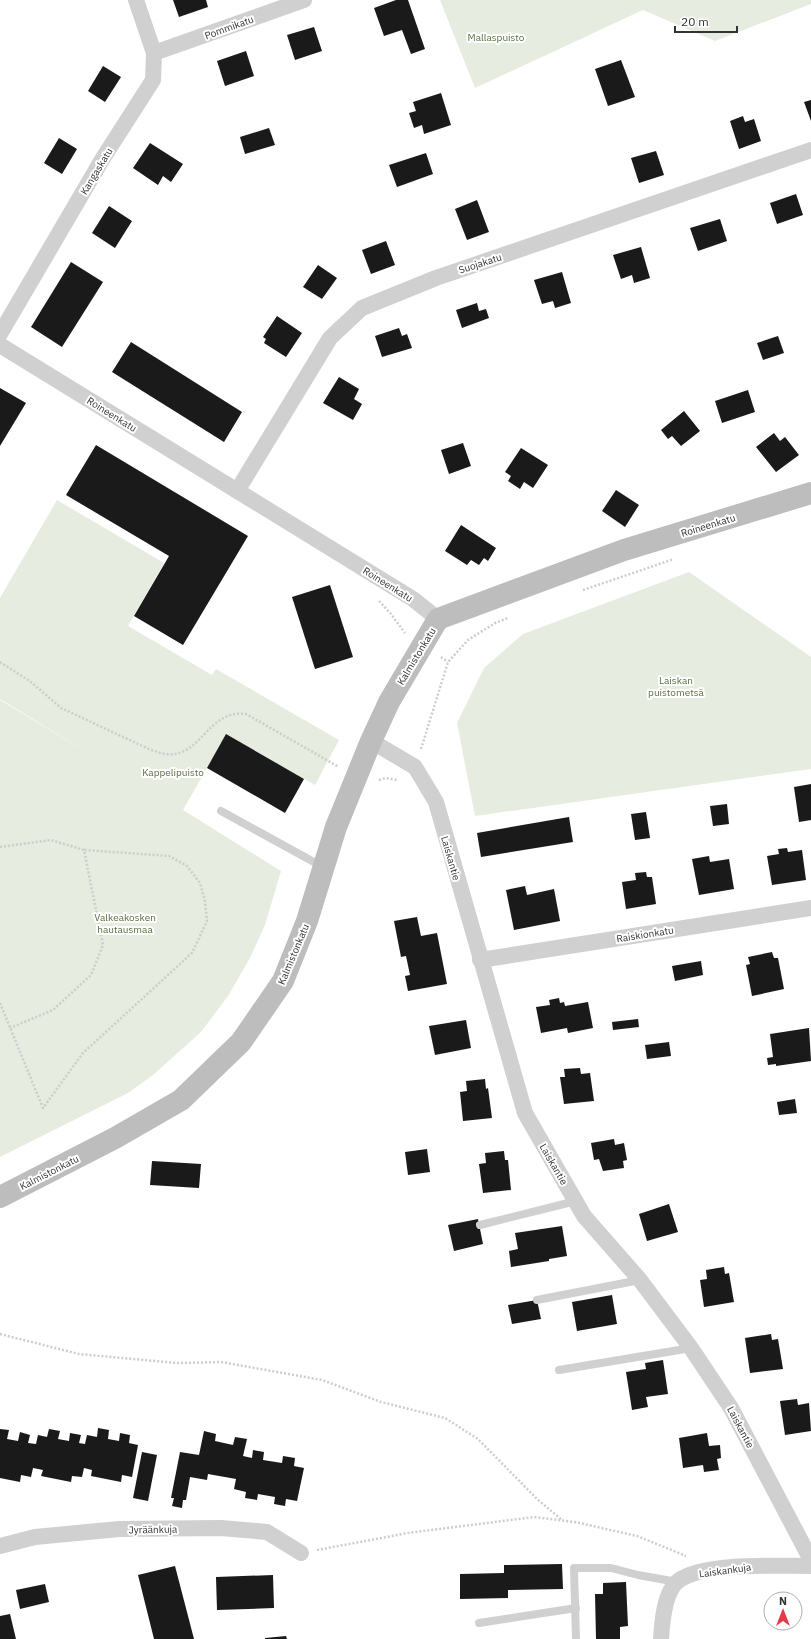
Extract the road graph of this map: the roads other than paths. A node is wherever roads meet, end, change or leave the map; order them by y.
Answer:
1 (136, 0) edge
2 (304, 0) edge
3 (154, 53) junction
4 (811, 150) edge
5 (0, 334) edge
6 (0, 345) edge
7 (237, 491) junction
8 (811, 493) edge
9 (438, 619) junction
10 (371, 741) junction
11 (221, 811) dead end
12 (323, 868) junction
13 (811, 908) edge
14 (480, 960) junction
15 (0, 1197) edge
16 (576, 1201) junction
17 (480, 1225) dead end
18 (640, 1280) junction
19 (537, 1300) dead end
20 (691, 1348) junction
21 (559, 1370) dead end
22 (0, 1546) edge
23 (301, 1553) road end
24 (811, 1560) edge
25 (811, 1566) edge
26 (677, 1582) junction
27 (576, 1608) junction
28 (479, 1623) dead end
29 (576, 1639) edge
30 (660, 1639) edge

1 - 3 street, Kangaskatu
2 - 3 street, Pommikatu
3 - 5 street, Kangaskatu
4 - 7 street, Suojakatu
6 - 7 street, Roineenkatu
7 - 9 street, Roineenkatu
8 - 9 street, Roineenkatu
9 - 10 street, Kalmistonkatu
10 - 12 street, Kalmistonkatu
10 - 14 street, Laiskantie
11 - 12 lane
12 - 15 street, Kalmistonkatu
13 - 14 street, Raiskionkatu
14 - 16 street, Laiskantie
16 - 17 lane
16 - 18 street, Laiskantie
18 - 19 lane
18 - 20 street, Laiskantie
20 - 21 lane
20 - 24 street, Laiskantie
22 - 23 street, Jyräänkuja
25 - 26 street, Laiskankuja
26 - 27 lane
26 - 30 street
27 - 28 lane
27 - 29 lane

